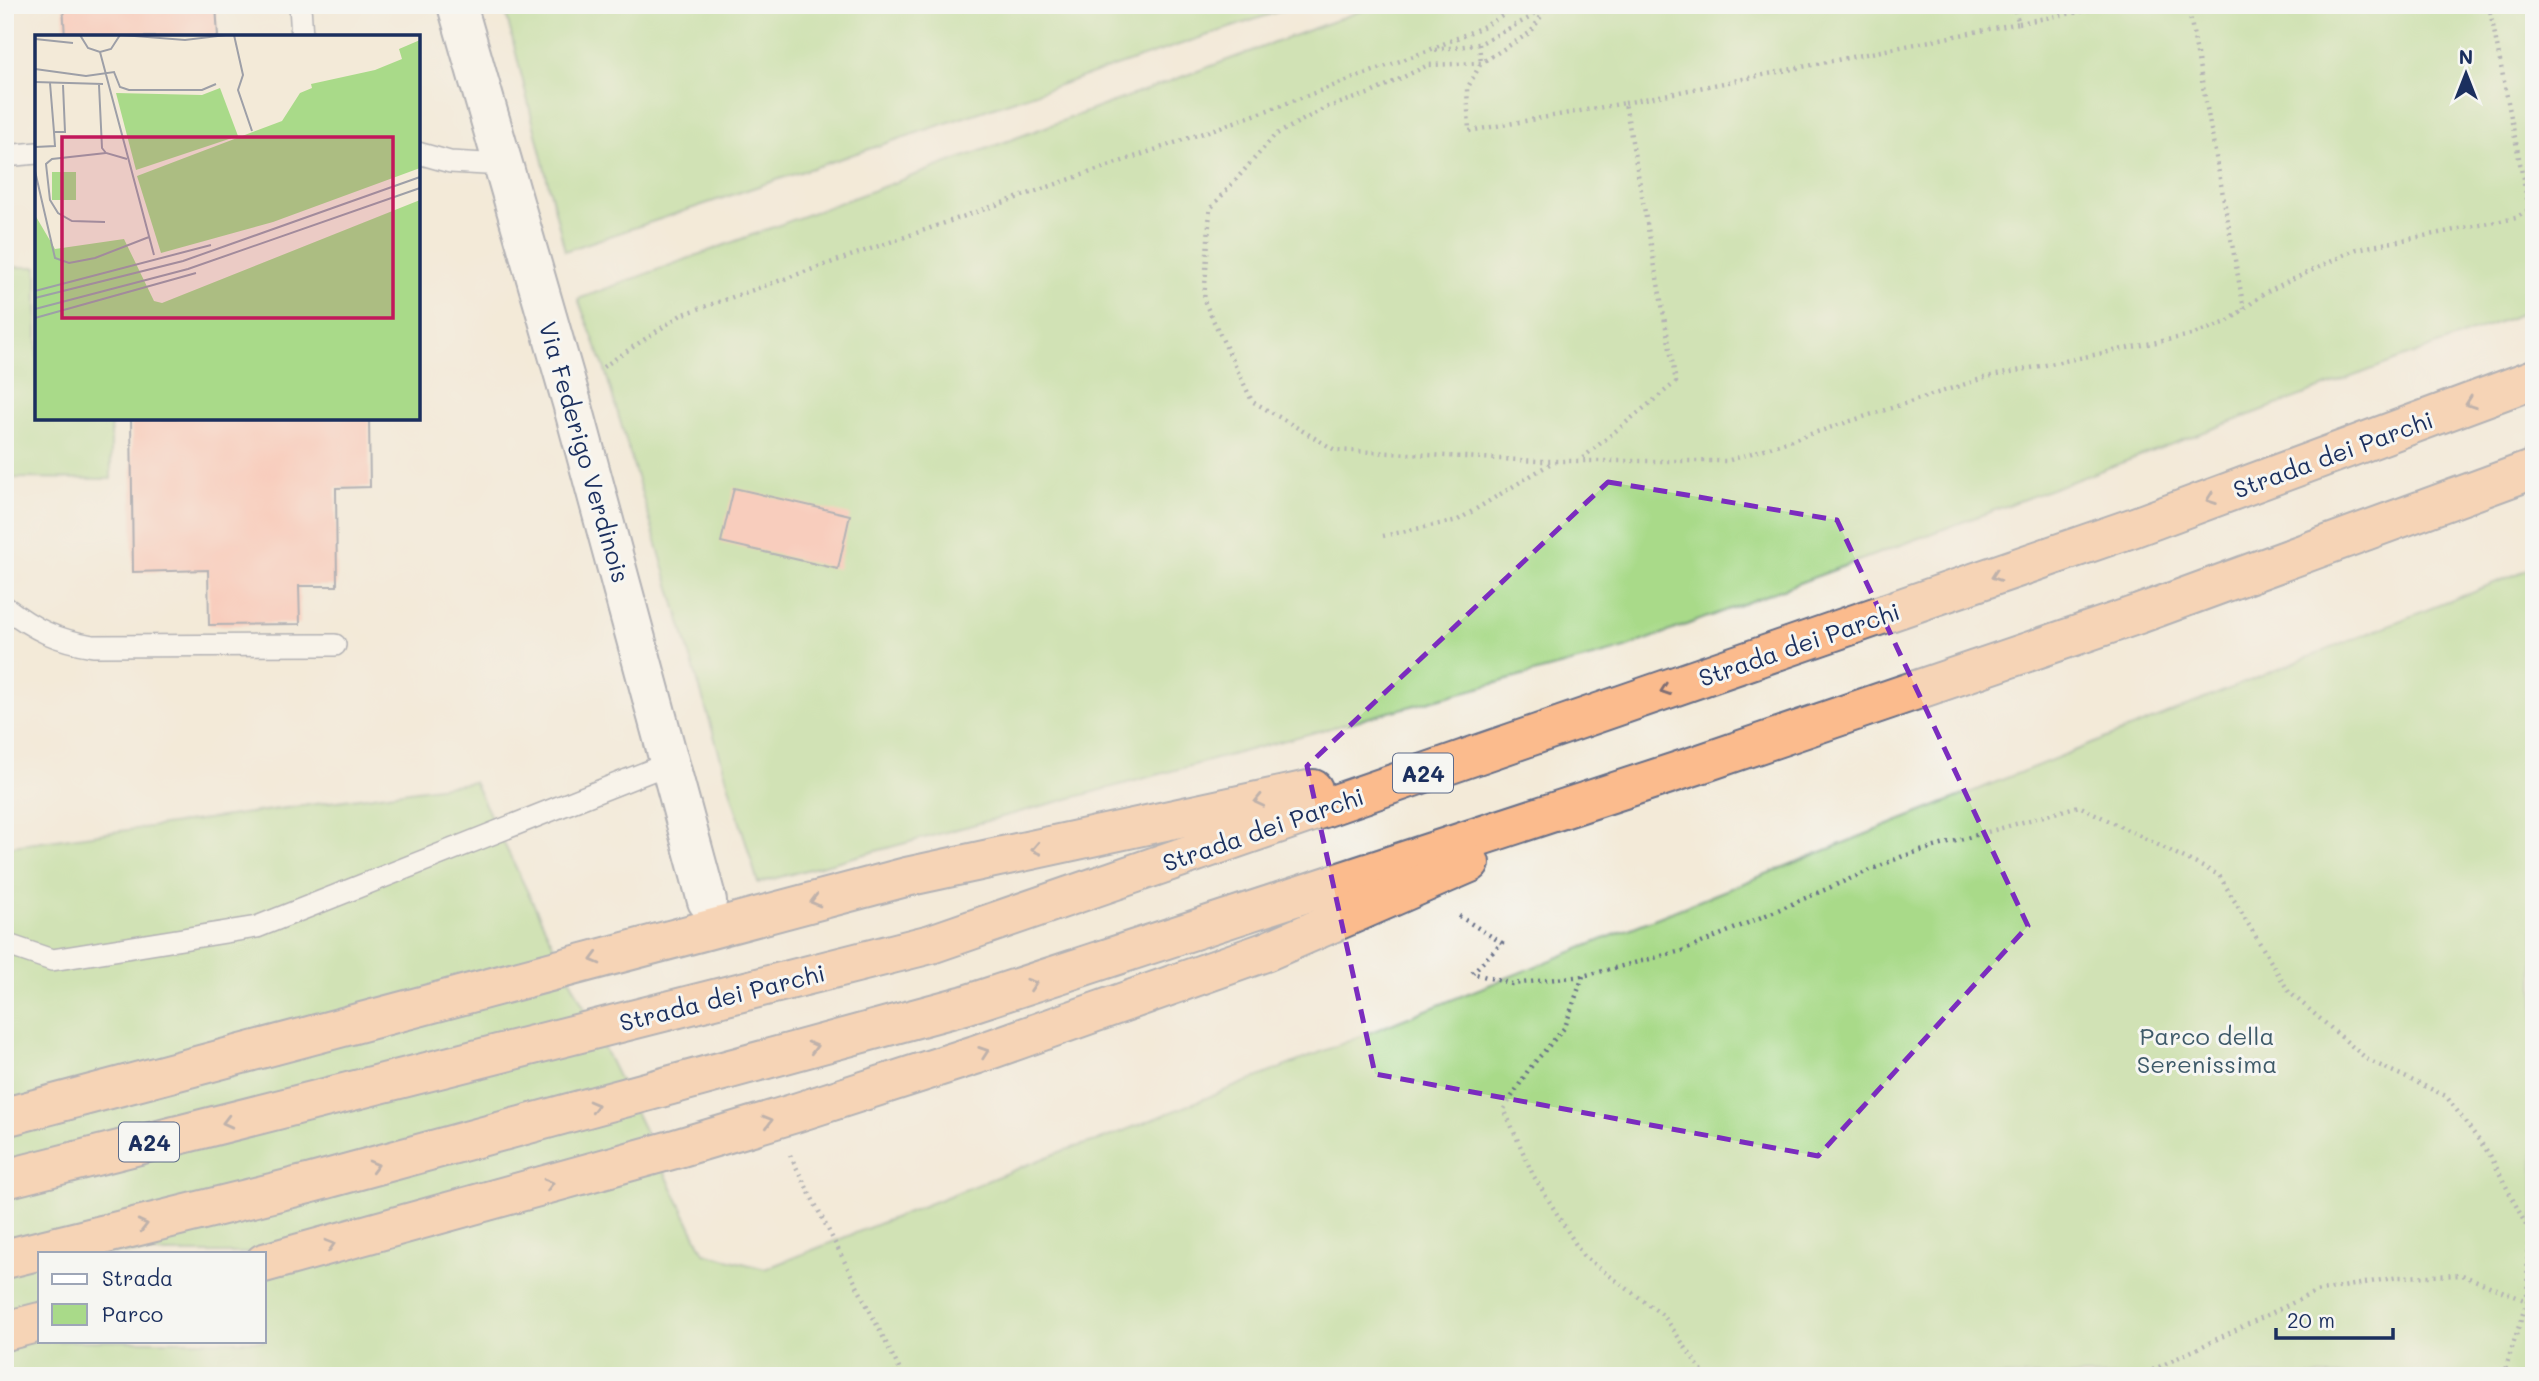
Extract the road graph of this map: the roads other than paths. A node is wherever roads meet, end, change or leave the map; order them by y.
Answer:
1 (300, 5) edge
2 (457, 5) edge
3 (302, 35) edge
4 (35, 153) edge
5 (420, 154) edge
6 (5, 156) edge
7 (503, 165) junction
8 (2534, 380) edge
9 (2534, 469) edge
10 (5, 607) edge
11 (335, 645) dead end
12 (1516, 741) junction
13 (670, 763) junction
14 (1697, 765) junction
15 (708, 901) dead end
16 (5, 944) edge
17 (5, 1117) edge
18 (5, 1179) edge
19 (5, 1259) edge
20 (266, 1262) edge
21 (38, 1323) edge
22 (5, 1331) edge

1 - 3 lane
2 - 7 street, Via Federigo Verdinois
4 - 6 lane
5 - 7 lane
7 - 13 street, Via Federigo Verdinois
8 -> 12 highway, Strada dei Parchi / A24
9 - 14 highway
10 - 11 lane
12 -> 17 highway
12 -> 18 highway, Strada dei Parchi / A24
13 - 15 street, Via Federigo Verdinois
13 - 16 lane
19 -> 14 highway
20 -> 14 highway
21 - 22 highway

